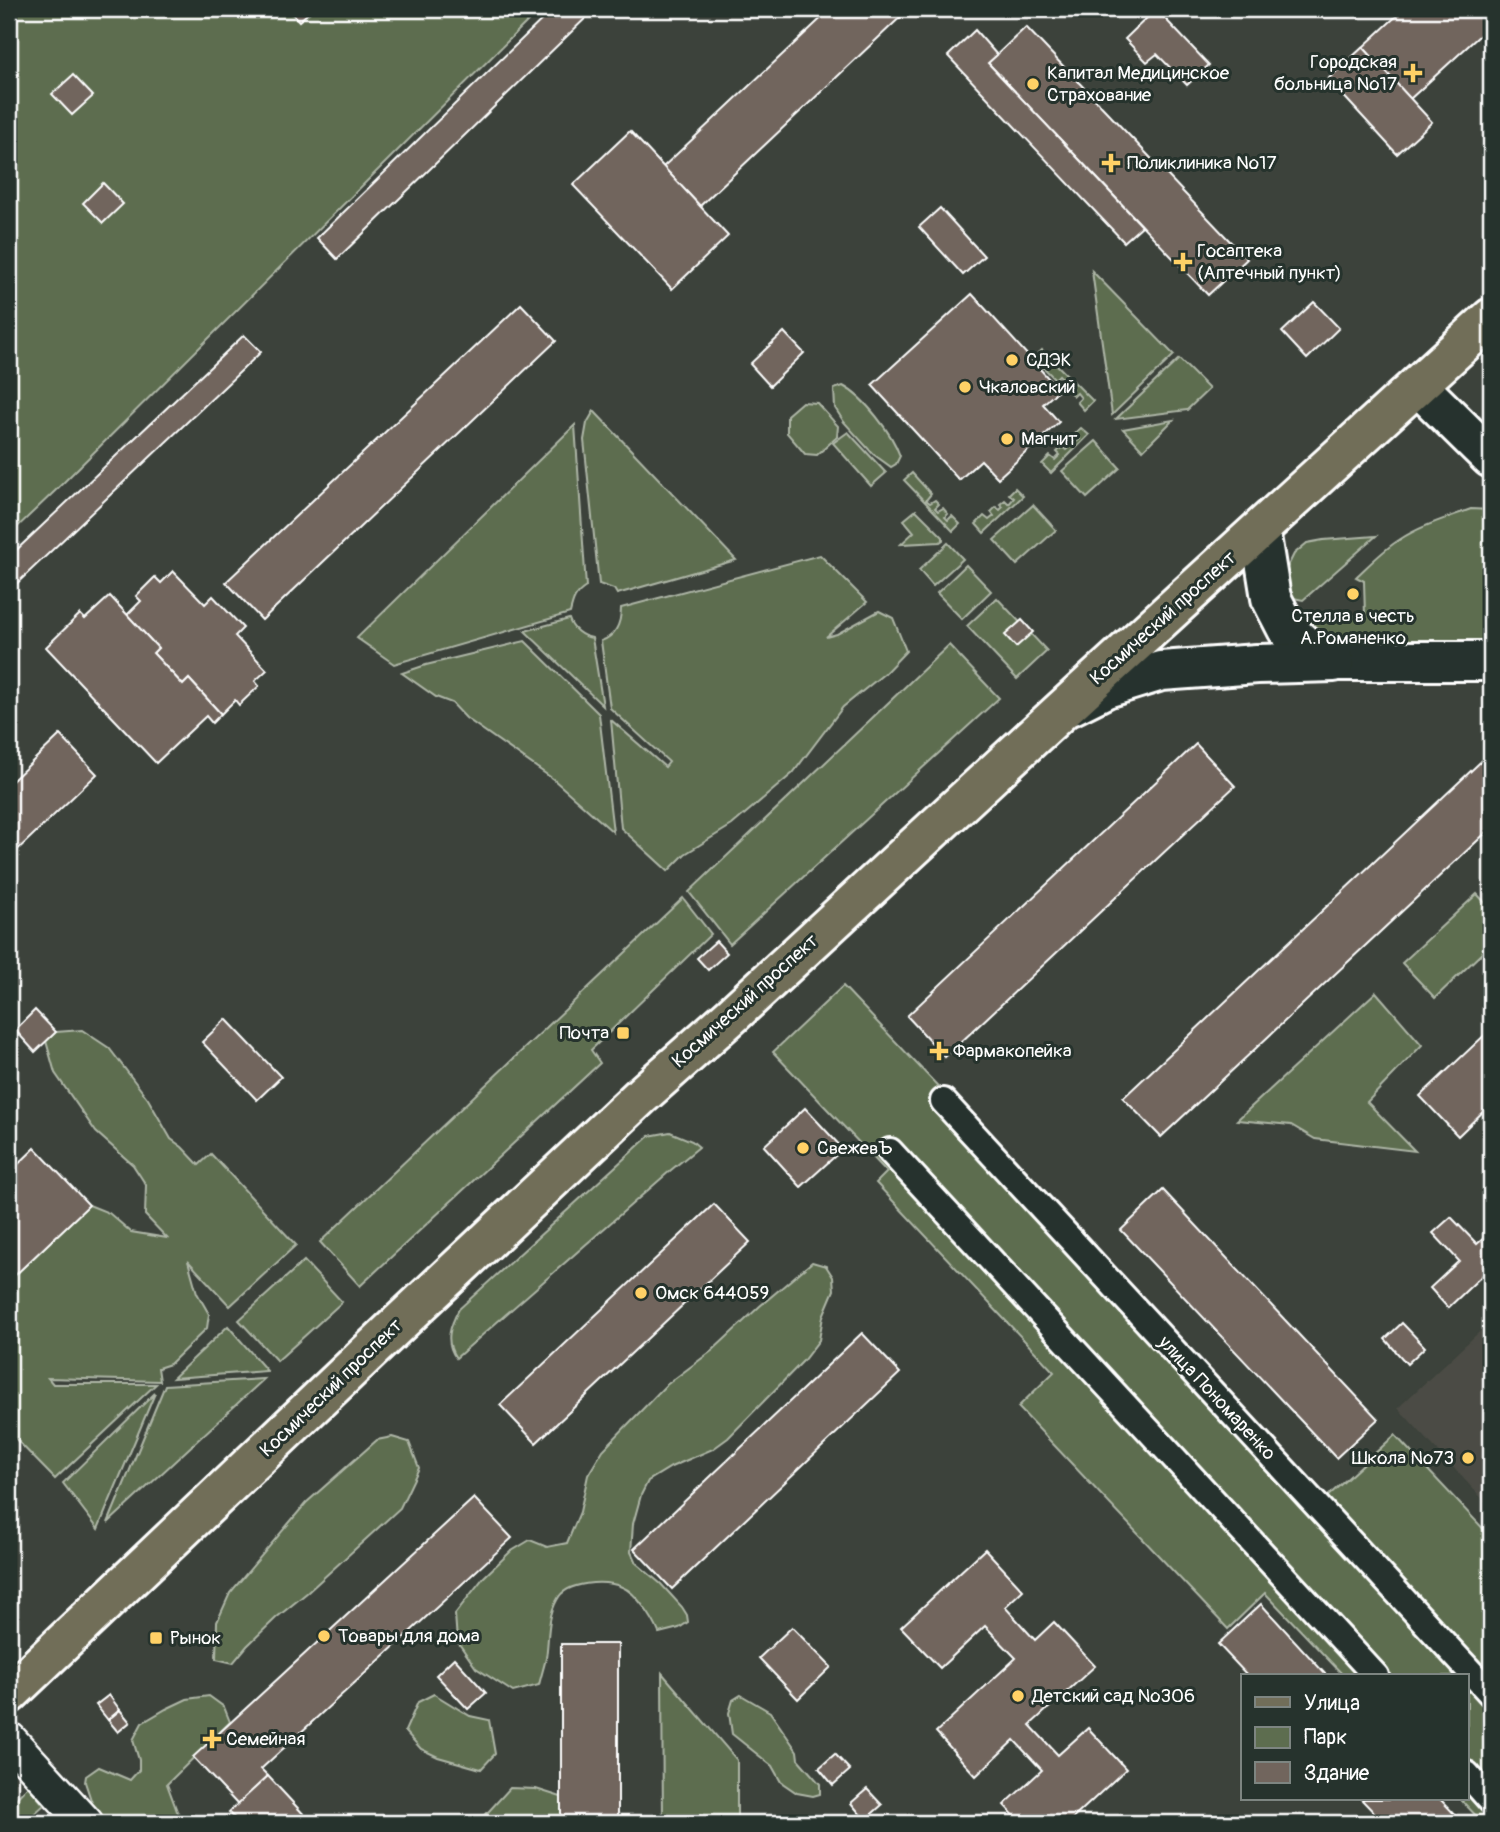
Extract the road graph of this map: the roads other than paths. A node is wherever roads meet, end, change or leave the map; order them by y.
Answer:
1 (1491, 318) edge
2 (1418, 386) junction
3 (1491, 458) edge
4 (1260, 530) junction
5 (1491, 661) edge
6 (1337, 662) junction
7 (1061, 711) junction
8 (943, 1101) dead end
9 (890, 1151) dead end
10 (1374, 1674) edge
11 (9, 1694) edge
12 (1491, 1694) edge
13 (9, 1739) edge
14 (1468, 1775) edge
15 (1491, 1801) edge
16 (86, 1823) edge

1 - 2 main road, Космический проспект
2 - 3 main road
2 - 4 main road, Космический проспект
4 - 6 main road
4 - 7 main road, Космический проспект
5 - 6 main road
6 - 7 main road
7 - 11 main road, Космический проспект
8 - 12 street, улица Пономаренко
9 - 10 street
13 - 16 street
14 - 15 street

